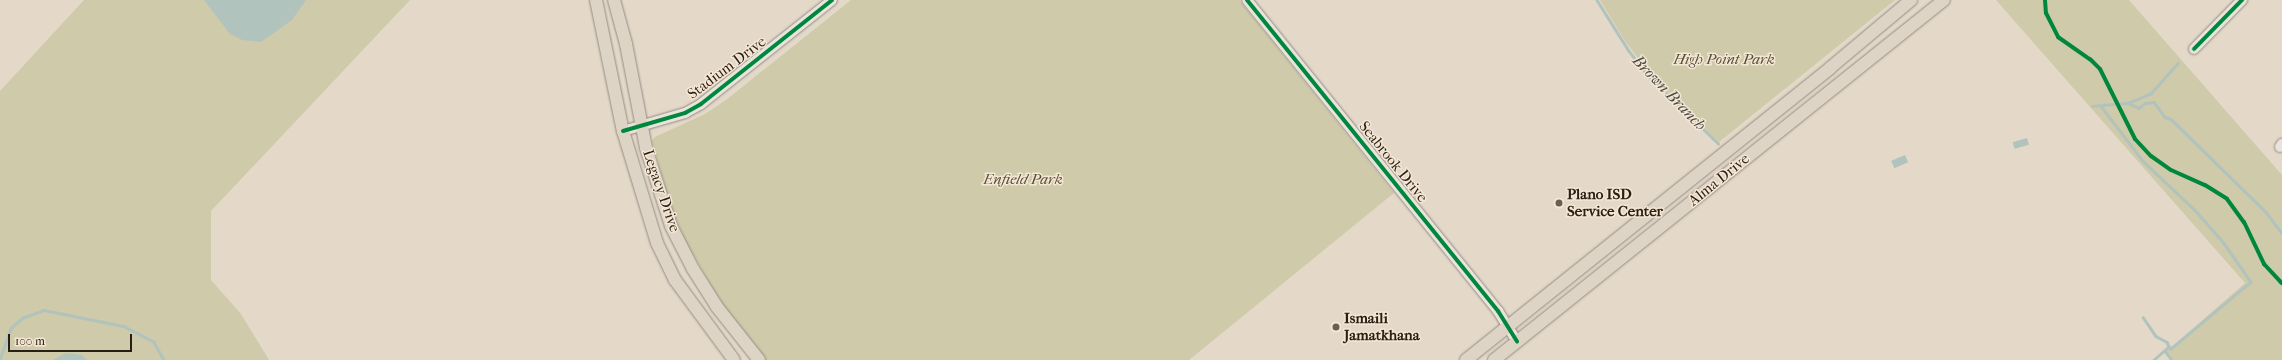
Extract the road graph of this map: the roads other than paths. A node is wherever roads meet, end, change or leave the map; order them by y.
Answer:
1 (596, 0) edge
2 (614, 0) edge
3 (832, 0) edge
4 (1247, 0) edge
5 (1911, 0) edge
6 (1944, 0) edge
7 (2242, 0) edge
8 (2194, 49) dead end
9 (642, 126) junction
10 (623, 132) junction
11 (1659, 205) junction
12 (1672, 217) junction
13 (1508, 326) junction
14 (1517, 342) junction
15 (734, 360) edge
16 (758, 360) edge
17 (1466, 360) edge
18 (1494, 360) edge

1 - 10 main road, Legacy Drive
2 - 9 main road, Legacy Drive
3 - 9 street, Stadium Drive
4 - 13 street, Seabrook Drive
5 - 11 main road, Alma Drive
6 - 12 main road, Alma Drive
7 - 8 street
9 - 10 street, Stadium Drive
9 - 16 main road, Legacy Drive
10 - 15 main road, Legacy Drive
11 - 12 main road
11 - 13 main road, Alma Drive
12 - 14 main road, Alma Drive
13 - 14 street, Seabrook Drive
13 - 17 main road, Alma Drive
14 - 18 main road, Alma Drive

